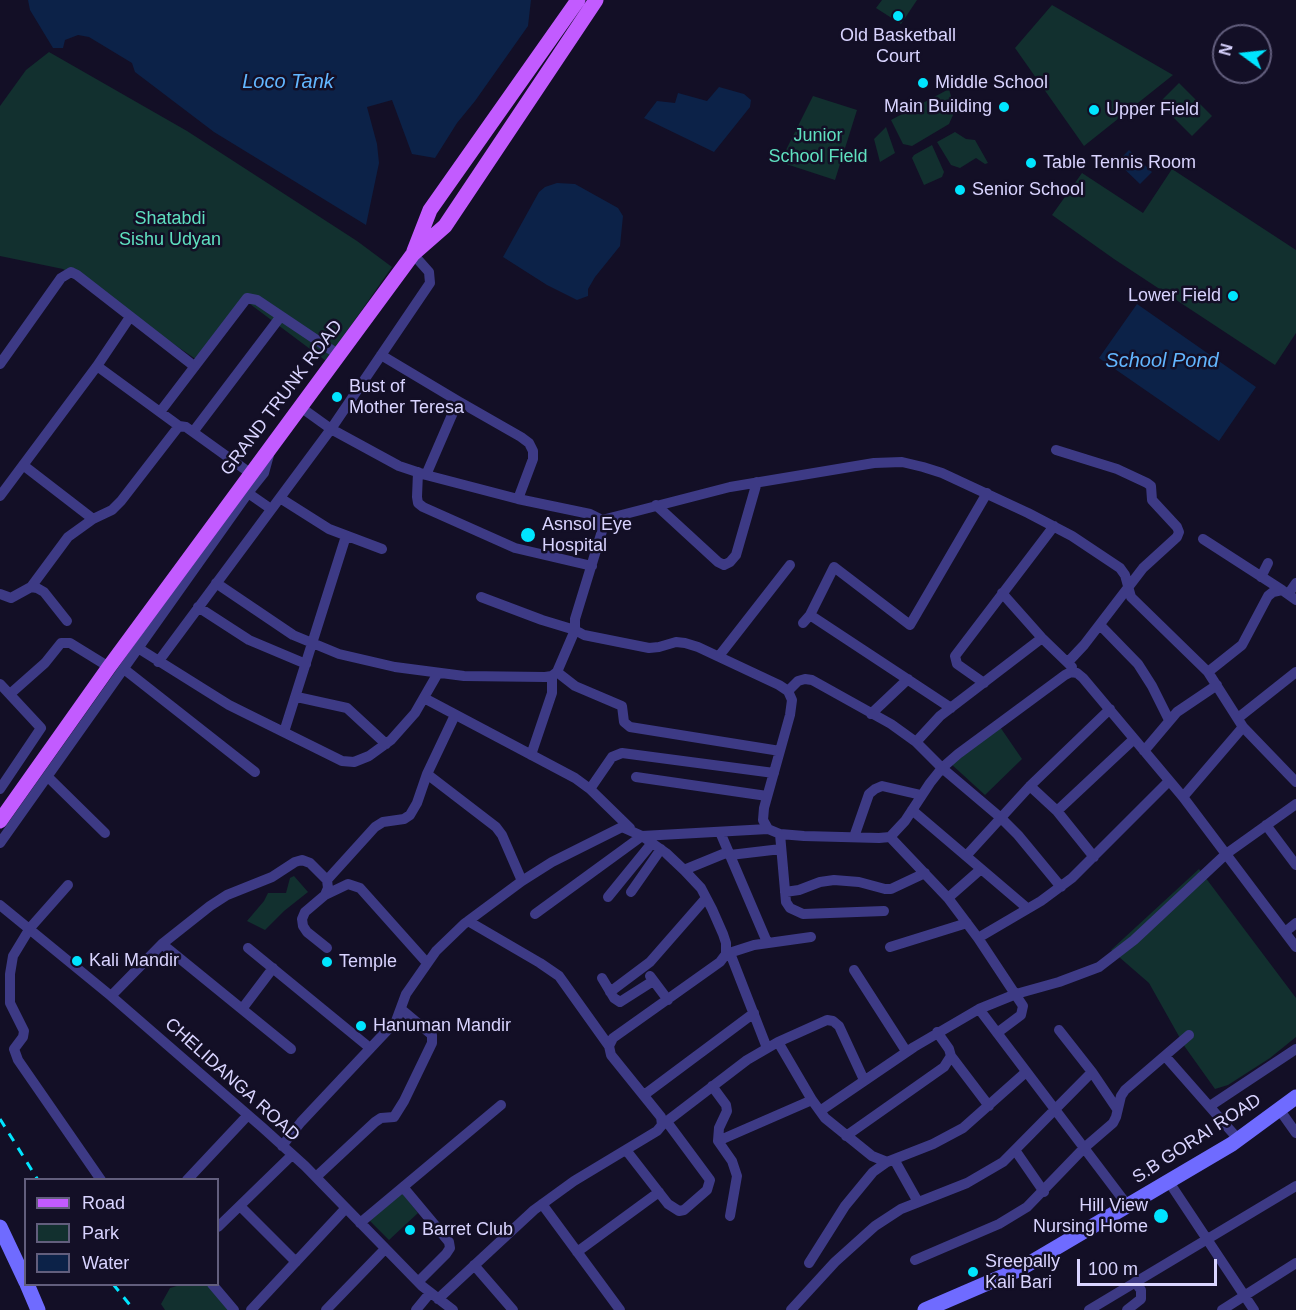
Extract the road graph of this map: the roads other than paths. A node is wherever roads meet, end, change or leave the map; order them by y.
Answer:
1 (578, 0) edge
2 (596, 0) edge
3 (413, 254) junction
4 (281, 316) junction
5 (130, 317) junction
6 (339, 355) junction
7 (381, 355) junction
8 (0, 364) edge
9 (97, 366) junction
10 (195, 366) junction
11 (458, 401) junction
12 (299, 406) junction
13 (160, 412) junction
14 (179, 426) junction
15 (331, 429) junction
16 (193, 432) junction
17 (274, 441) junction
18 (1056, 450) dead end
19 (23, 465) junction
20 (250, 474) junction
21 (422, 474) junction
22 (757, 482) junction
23 (248, 493) junction
24 (987, 493) junction
25 (0, 496) edge
26 (279, 498) junction
27 (518, 500) junction
28 (656, 505) junction
29 (271, 509) junction
30 (93, 519) junction
31 (602, 520) junction
32 (1054, 526) junction
33 (346, 536) junction
34 (1203, 539) dead end
35 (382, 549) dead end
36 (1268, 563) dead end
37 (790, 565) dead end
38 (592, 566) junction
39 (1261, 577) junction
40 (216, 583) junction
41 (1296, 583) edge
42 (31, 587) junction
43 (1127, 588) junction
44 (1002, 593) junction
45 (0, 594) edge
46 (1289, 595) edge
47 (481, 597) dead end
48 (198, 607) junction
49 (67, 621) dead end
50 (1100, 625) junction
51 (575, 630) junction
52 (1042, 638) junction
53 (311, 643) junction
54 (138, 648) junction
55 (718, 656) junction
56 (158, 662) junction
57 (1068, 662) junction
58 (306, 664) junction
59 (109, 667) junction
60 (124, 669) junction
61 (1208, 672) junction
62 (1296, 672) edge
63 (438, 673) junction
64 (1077, 673) junction
65 (555, 674) junction
66 (908, 679) junction
67 (984, 683) junction
68 (0, 684) edge
69 (1217, 685) junction
70 (788, 691) junction
71 (10, 694) junction
72 (297, 697) junction
73 (424, 698) junction
74 (951, 708) junction
75 (1110, 709) junction
76 (871, 714) junction
77 (455, 715) junction
78 (1169, 720) junction
79 (1240, 722) junction
80 (284, 732) junction
81 (1134, 738) junction
82 (916, 742) junction
83 (386, 744) junction
84 (780, 750) junction
85 (1143, 751) junction
86 (531, 755) junction
87 (942, 768) junction
88 (255, 772) dead end
89 (774, 773) junction
90 (427, 774) junction
91 (48, 777) junction
92 (636, 777) dead end
93 (1169, 781) junction
94 (1296, 782) edge
95 (1030, 786) junction
96 (0, 789) edge
97 (590, 789) junction
98 (921, 795) junction
99 (767, 796) junction
100 (1183, 797) junction
101 (1296, 804) edge
102 (912, 810) junction
103 (1058, 811) junction
104 (1001, 818) junction
105 (0, 821) edge
106 (1266, 825) junction
107 (768, 829) junction
108 (720, 832) junction
109 (105, 833) dead end
110 (637, 833) junction
111 (780, 834) junction
112 (854, 837) junction
113 (890, 837) junction
114 (0, 843) edge
115 (656, 846) junction
116 (781, 849) junction
117 (729, 853) junction
118 (1226, 854) junction
119 (966, 856) junction
120 (1094, 857) junction
121 (1296, 865) edge
122 (981, 869) junction
123 (684, 870) junction
124 (925, 873) junction
125 (327, 880) junction
126 (522, 881) junction
127 (68, 885) dead end
128 (1061, 887) junction
129 (631, 892) dead end
130 (785, 892) junction
131 (325, 895) junction
132 (608, 897) dead end
133 (706, 898) junction
134 (948, 898) junction
135 (0, 906) edge
136 (1027, 908) junction
137 (884, 911) dead end
138 (535, 914) dead end
139 (468, 921) junction
140 (968, 923) junction
141 (1296, 923) edge
142 (30, 928) junction
143 (1284, 932) junction
144 (811, 937) dead end
145 (978, 938) junction
146 (767, 942) junction
147 (162, 944) junction
148 (890, 947) dead end
149 (1296, 947) edge
150 (248, 948) dead end
151 (327, 948) dead end
152 (728, 954) junction
153 (427, 963) junction
154 (273, 968) junction
155 (643, 968) junction
156 (854, 970) dead end
157 (602, 978) dead end
158 (653, 981) junction
159 (610, 992) junction
160 (1016, 994) junction
161 (111, 996) junction
162 (668, 1000) junction
163 (242, 1009) junction
164 (401, 1009) junction
165 (979, 1009) junction
166 (754, 1013) junction
167 (1059, 1030) dead end
168 (937, 1032) junction
169 (997, 1033) junction
170 (1189, 1035) dead end
171 (778, 1042) junction
172 (609, 1046) junction
173 (370, 1048) junction
174 (767, 1048) junction
175 (291, 1049) dead end
176 (1296, 1049) edge
177 (906, 1051) junction
178 (951, 1056) junction
179 (1165, 1056) junction
180 (1026, 1071) junction
181 (1092, 1072) junction
182 (864, 1080) junction
183 (712, 1086) junction
184 (644, 1095) junction
185 (1296, 1097) edge
186 (812, 1100) junction
187 (501, 1105) dead end
188 (989, 1106) junction
189 (1210, 1106) junction
190 (1054, 1109) junction
191 (1117, 1109) junction
192 (1279, 1109) junction
193 (820, 1112) junction
194 (248, 1114) junction
195 (664, 1124) junction
196 (1296, 1133) edge
197 (846, 1136) junction
198 (1238, 1139) junction
199 (718, 1141) junction
200 (282, 1146) junction
201 (1084, 1148) junction
202 (626, 1150) junction
203 (1015, 1150) junction
204 (292, 1155) junction
205 (891, 1161) junction
206 (316, 1177) junction
207 (100, 1178) edge
208 (188, 1178) edge
209 (1168, 1182) junction
210 (1296, 1186) edge
211 (403, 1187) junction
212 (659, 1192) junction
213 (1044, 1192) junction
214 (918, 1202) junction
215 (542, 1204) junction
216 (240, 1206) junction
217 (1128, 1206) junction
218 (346, 1208) junction
219 (730, 1216) dead end
220 (360, 1223) junction
221 (219, 1226) edge
222 (0, 1227) edge
223 (1207, 1240) junction
224 (385, 1249) junction
225 (576, 1252) junction
226 (915, 1260) dead end
227 (296, 1262) junction
228 (809, 1263) dead end
229 (1296, 1263) edge
230 (474, 1265) junction
231 (24, 1279) edge
232 (418, 1282) junction
233 (1135, 1282) junction
234 (27, 1286) edge
235 (214, 1286) edge
236 (434, 1296) junction
237 (1245, 1296) junction
238 (38, 1310) edge
239 (234, 1310) edge
240 (251, 1310) edge
241 (326, 1310) edge
242 (416, 1310) edge
243 (453, 1310) edge
244 (513, 1310) edge
245 (620, 1310) edge
246 (791, 1310) edge
247 (925, 1310) edge
248 (1089, 1310) edge
249 (1127, 1310) edge
250 (1222, 1310) edge
251 (1254, 1310) edge

1 - 3 main road
2 - 3 main road, GRAND TRUNK ROAD
3 - 6 main road, GRAND TRUNK ROAD
3 - 7 street
4 - 6 street
4 - 10 street
4 - 16 street
5 - 8 street
5 - 9 street
5 - 10 street
6 - 12 main road, GRAND TRUNK ROAD
7 - 11 street
7 - 15 street
9 - 13 street
9 - 19 street
10 - 13 street
11 - 21 street
11 - 27 street
12 - 15 street
12 - 17 main road, GRAND TRUNK ROAD
13 - 14 street
14 - 16 street
14 - 30 street
15 - 21 street
15 - 26 street
16 - 20 street
17 - 20 main road, GRAND TRUNK ROAD
17 - 23 street
18 - 43 street
19 - 25 street
19 - 30 street
20 - 59 main road, GRAND TRUNK ROAD
21 - 27 street
21 - 38 street
22 - 24 street
22 - 28 street
22 - 28 street
23 - 29 street
23 - 54 street
24 - 32 street
24 - 66 street
26 - 29 street
26 - 33 street
27 - 31 street
28 - 31 street
29 - 40 street
30 - 42 street
31 - 38 street
32 - 43 street
32 - 44 street
33 - 35 street
33 - 53 street
34 - 39 street
36 - 39 street
37 - 55 street
38 - 51 street
39 - 46 street
40 - 48 street
40 - 53 street
41 - 46 street
42 - 45 street
42 - 49 street
43 - 50 street
43 - 61 street
44 - 52 street
44 - 67 street
46 - 61 street
47 - 51 street
48 - 56 street
48 - 58 street
50 - 57 street
50 - 78 street
51 - 55 street
51 - 65 street
52 - 57 street
52 - 67 street
53 - 58 street
53 - 63 street
54 - 56 street
54 - 60 street
55 - 70 street
56 - 80 street
57 - 64 street
58 - 72 street
59 - 71 street
59 - 105 main road, GRAND TRUNK ROAD
60 - 88 street
60 - 91 street
61 - 69 street
62 - 79 street
63 - 65 street
63 - 73 street
64 - 75 street
64 - 87 street
65 - 84 street
65 - 86 street
66 - 74 street
66 - 76 street
67 - 74 street
68 - 71 street
69 - 78 street
69 - 79 street
70 - 76 street
70 - 84 street
71 - 96 street
72 - 80 street
72 - 83 street
73 - 77 street
73 - 83 street
74 - 82 street
75 - 81 street
75 - 95 street
76 - 82 street
77 - 86 street
77 - 90 street
78 - 85 street
79 - 94 street
79 - 100 street
80 - 83 street
81 - 85 street
81 - 103 street
82 - 87 street
84 - 89 street
85 - 93 street
86 - 97 street
87 - 98 street
87 - 104 street
89 - 97 street
89 - 99 street
90 - 125 street
90 - 126 street
91 - 109 street
91 - 114 street
92 - 99 street
93 - 100 street
93 - 120 street
95 - 103 street
95 - 104 street
97 - 110 street
98 - 102 street
98 - 112 street
99 - 107 street
100 - 118 street
101 - 106 street
102 - 113 street
102 - 119 street
103 - 120 street
104 - 119 street
104 - 128 street
106 - 118 street
106 - 121 street
107 - 108 street
107 - 111 street
108 - 110 street
108 - 117 street
110 - 115 street
110 - 126 street
110 - 138 street
111 - 112 street
111 - 116 street
112 - 113 street
113 - 124 street
115 - 123 street
115 - 129 street
115 - 132 street
116 - 117 street
116 - 130 street
117 - 123 street
117 - 146 street
118 - 143 street
118 - 160 street
119 - 122 street
120 - 128 street
122 - 134 street
122 - 136 street
123 - 133 street
124 - 130 street
124 - 134 street
125 - 131 street
125 - 147 street
126 - 139 street
127 - 142 street
128 - 136 street
130 - 137 street
131 - 151 street
131 - 153 street
133 - 152 street
133 - 155 street
134 - 140 street
135 - 142 street, CHELIDANGA ROAD
136 - 145 street
139 - 153 street
139 - 172 street
140 - 145 street
140 - 148 street
141 - 143 street
142 - 161 street, CHELIDANGA ROAD
142 - 207 street
143 - 149 street
144 - 146 street
145 - 160 street
146 - 152 street
147 - 161 street
147 - 163 street
150 - 154 street
152 - 162 street
152 - 166 street
153 - 164 street
154 - 163 street
154 - 173 street
155 - 158 street
155 - 159 street
156 - 177 street
157 - 159 street
158 - 159 street
158 - 162 street
160 - 165 street
160 - 169 street
161 - 194 street, CHELIDANGA ROAD
162 - 172 street
163 - 175 street
164 - 173 street
164 - 206 street
165 - 168 street
165 - 169 street
166 - 174 street
166 - 184 street
167 - 181 street
168 - 177 street
168 - 178 street
169 - 180 street
170 - 179 street
171 - 174 street
171 - 182 street
171 - 186 street
172 - 184 street
173 - 200 street
174 - 183 street
176 - 189 street
177 - 182 street
178 - 188 street
178 - 197 street
179 - 189 street
179 - 191 street
180 - 188 street
180 - 190 street
181 - 190 street
181 - 191 street
182 - 193 street
183 - 195 street
183 - 199 street
184 - 195 street
185 - 192 street, S.B GORAI ROAD
186 - 193 street
186 - 199 street
187 - 211 street
188 - 205 street
189 - 198 street
190 - 201 street
190 - 203 street
191 - 201 street
192 - 196 street
192 - 198 street, S.B GORAI ROAD
193 - 197 street
194 - 200 street, CHELIDANGA ROAD
194 - 208 street
195 - 202 street
195 - 212 street
197 - 205 street
198 - 209 street, S.B GORAI ROAD
199 - 219 street
200 - 204 street, CHELIDANGA ROAD
201 - 213 street
201 - 217 street
202 - 212 street
202 - 215 street
203 - 213 street
203 - 214 street
204 - 206 street, CHELIDANGA ROAD
204 - 216 street
205 - 214 street
205 - 228 street
206 - 218 street, CHELIDANGA ROAD
209 - 217 street, S.B GORAI ROAD
209 - 223 street
210 - 223 street
211 - 220 street
211 - 232 street
212 - 225 street
213 - 226 street
214 - 246 street
215 - 225 street
215 - 230 street
216 - 221 street
216 - 227 street
217 - 247 street, S.B GORAI ROAD
218 - 220 street, CHELIDANGA ROAD
218 - 227 street
220 - 224 street, CHELIDANGA ROAD
222 - 231 street
223 - 233 street
223 - 237 street
224 - 232 street, CHELIDANGA ROAD
224 - 241 street
225 - 245 street
227 - 240 street
229 - 237 street
230 - 236 street
230 - 244 street
232 - 236 street, CHELIDANGA ROAD
233 - 248 street
233 - 249 street
234 - 238 street
235 - 239 street
236 - 242 street
236 - 243 street, CHELIDANGA ROAD
237 - 250 street
237 - 251 street

